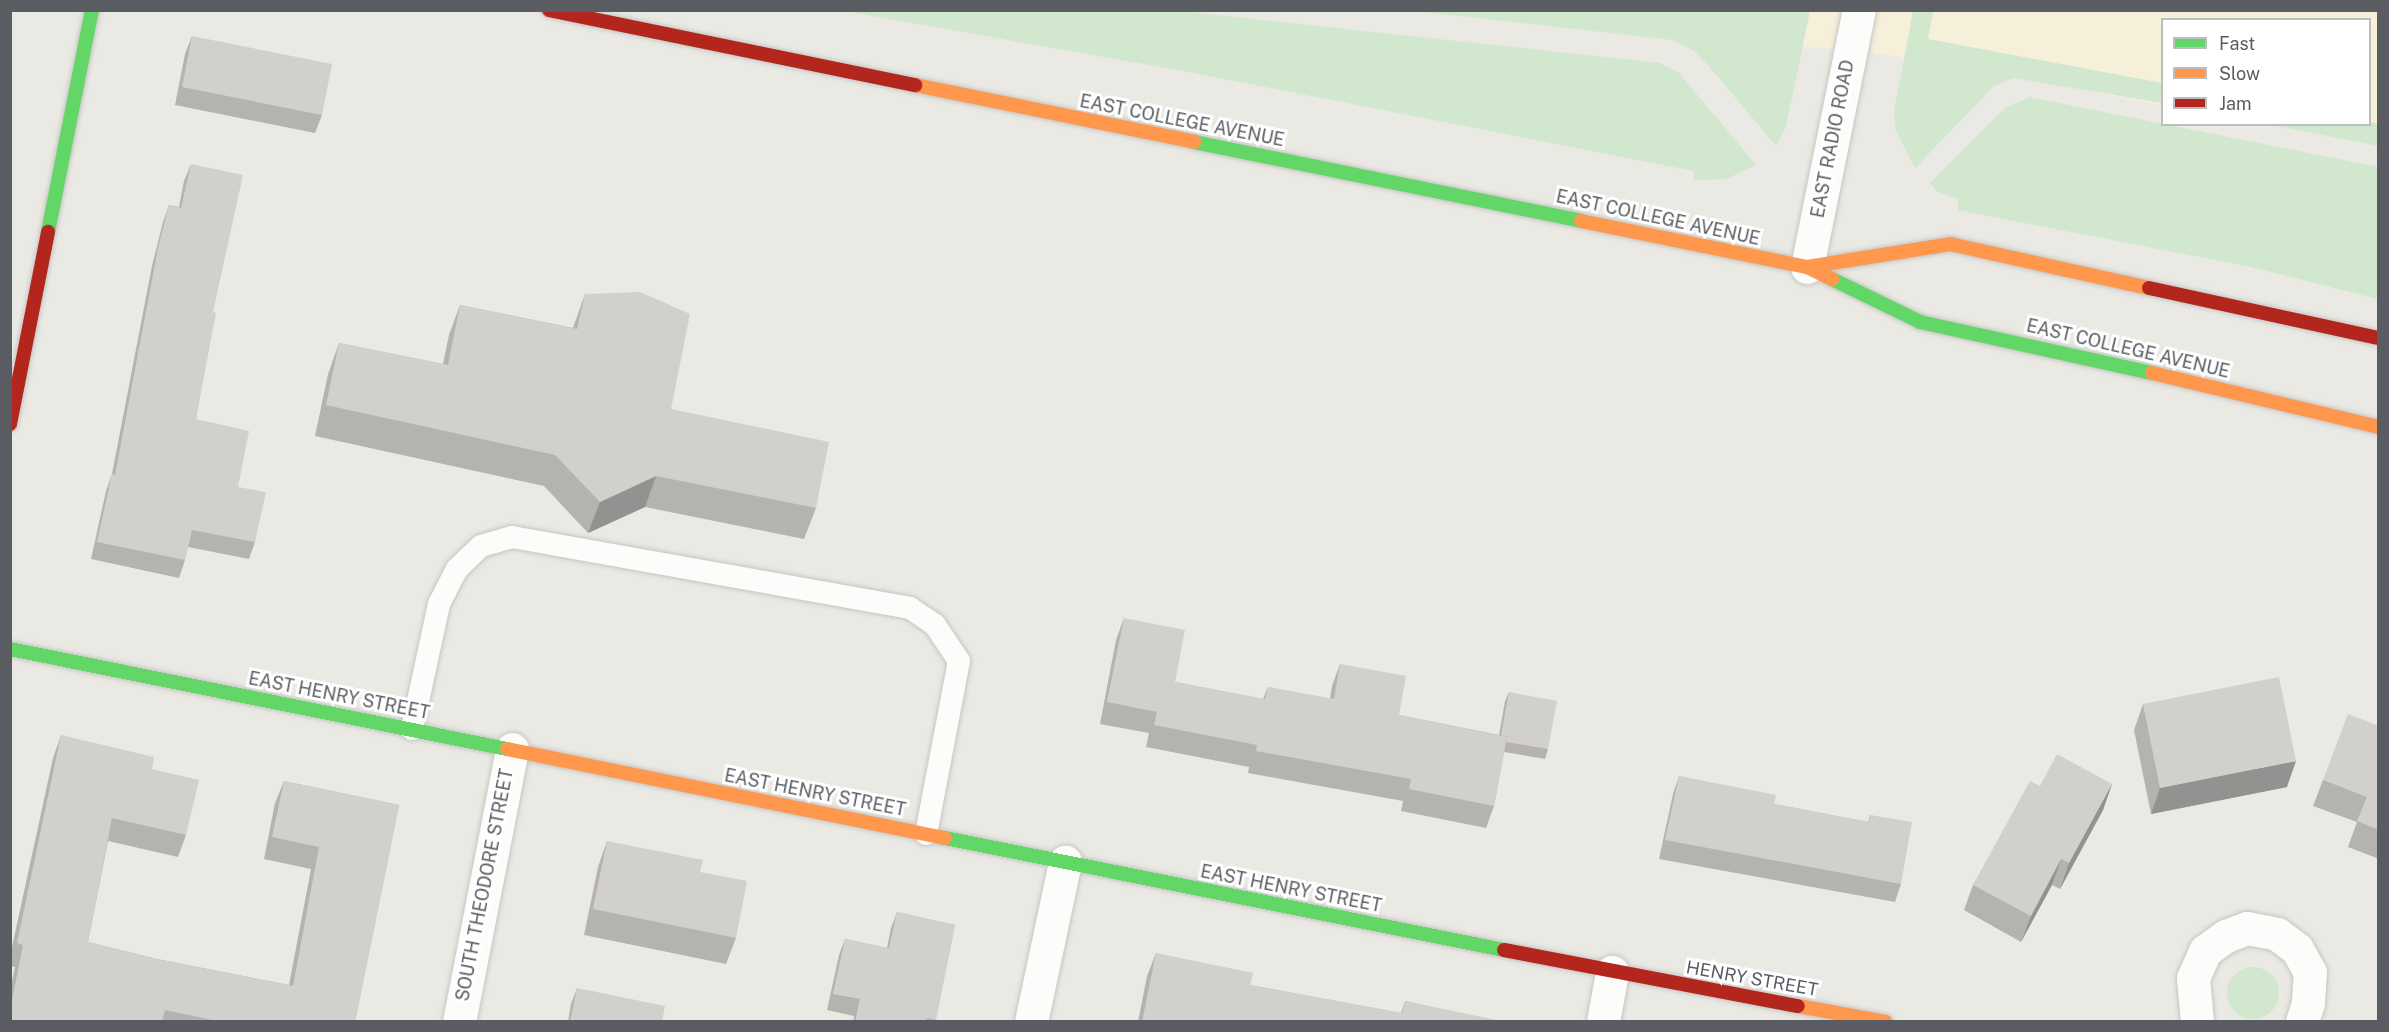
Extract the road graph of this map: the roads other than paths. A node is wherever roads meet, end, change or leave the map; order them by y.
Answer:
1 (92, 10) edge
2 (549, 10) edge
3 (1859, 10) edge
4 (1807, 267) junction
5 (2379, 338) edge
6 (10, 424) edge
7 (2379, 427) edge
8 (10, 649) edge
9 (412, 729) junction
10 (512, 749) junction
11 (926, 834) junction
12 (1065, 862) junction
13 (1612, 972) junction
14 (459, 1022) edge
15 (1031, 1022) edge
16 (1603, 1022) edge
17 (1886, 1022) edge
18 (2197, 1022) edge
19 (2302, 1022) edge

1 - 6 main road
2 - 4 main road, EAST COLLEGE AVENUE
3 - 4 street, EAST RADIO ROAD
4 - 5 main road, EAST COLLEGE AVENUE
4 - 7 main road, EAST COLLEGE AVENUE
8 - 9 main road, EAST HENRY STREET
9 - 10 main road, EAST HENRY STREET
9 - 11 lane
10 - 11 main road, EAST HENRY STREET
10 - 14 street, SOUTH THEODORE STREET
11 - 12 main road, EAST HENRY STREET
12 - 13 main road, EAST HENRY STREET
12 - 15 street
13 - 16 street
13 - 17 main road, HENRY STREET
18 - 19 street

